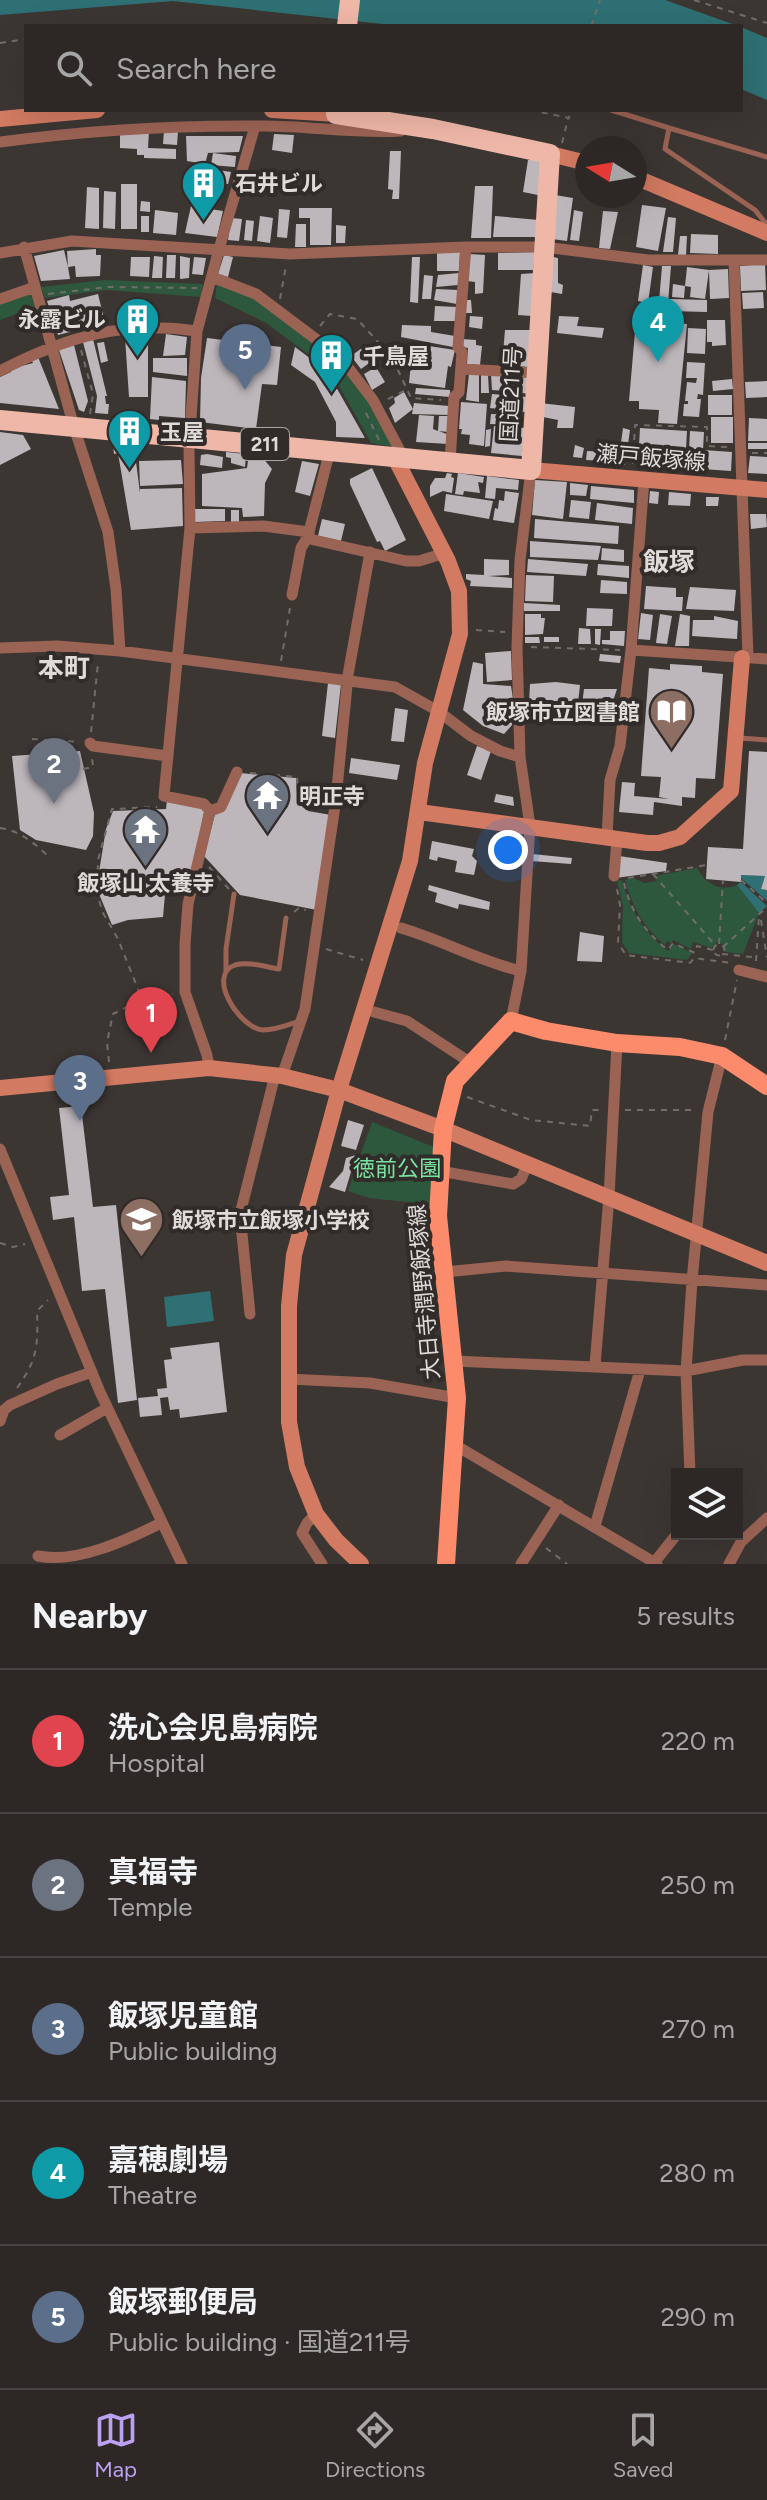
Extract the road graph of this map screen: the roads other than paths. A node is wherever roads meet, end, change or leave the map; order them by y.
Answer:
1 (350, 0) edge
2 (347, 24) edge
3 (75, 112) edge
4 (337, 112) edge
5 (617, 112) edge
6 (0, 119) edge
7 (255, 126) junction
8 (669, 128) junction
9 (433, 129) junction
10 (0, 142) edge
11 (554, 155) junction
12 (767, 157) edge
13 (575, 160) edge
14 (647, 182) edge
15 (767, 225) edge
16 (767, 233) edge
17 (24, 247) junction
18 (466, 247) junction
19 (544, 247) junction
20 (219, 249) junction
21 (0, 253) edge
22 (767, 260) edge
23 (734, 261) junction
24 (211, 282) junction
25 (36, 292) junction
26 (0, 299) edge
27 (197, 331) junction
28 (52, 347) junction
29 (461, 369) junction
30 (0, 371) edge
31 (536, 373) junction
32 (0, 420) edge
33 (81, 423) junction
34 (189, 437) junction
35 (330, 450) junction
36 (394, 455) junction
37 (450, 462) junction
38 (531, 470) junction
39 (638, 474) junction
40 (743, 488) junction
41 (767, 490) edge
42 (190, 528) junction
43 (309, 534) junction
44 (370, 552) junction
45 (445, 553) junction
46 (292, 595) road end
47 (0, 648) edge
48 (631, 650) junction
49 (120, 651) junction
50 (177, 657) junction
51 (745, 658) junction
52 (767, 659) edge
53 (347, 679) junction
54 (438, 711) junction
55 (736, 738) junction
56 (767, 740) edge
57 (90, 743) road end
58 (168, 756) junction
59 (520, 757) junction
60 (237, 772) road end
61 (210, 811) junction
62 (419, 812) junction
63 (530, 826) junction
64 (612, 838) junction
65 (614, 876) road end
66 (234, 894) road end
67 (286, 918) dead end
68 (401, 928) dead end
69 (739, 970) road end
70 (521, 971) junction
71 (226, 973) junction
72 (767, 977) edge
73 (374, 1012) dead end
74 (301, 1021) junction
75 (511, 1021) junction
76 (617, 1043) junction
77 (722, 1056) junction
78 (471, 1063) junction
79 (209, 1068) junction
80 (278, 1076) junction
81 (767, 1086) edge
82 (0, 1088) edge
83 (339, 1090) junction
84 (443, 1129) junction
85 (0, 1149) edge
86 (528, 1164) junction
87 (440, 1171) junction
88 (609, 1197) junction
89 (696, 1234) junction
90 (767, 1263) edge
91 (445, 1272) junction
92 (603, 1274) junction
93 (692, 1281) junction
94 (767, 1285) edge
95 (250, 1314) dead end
96 (767, 1360) edge
97 (454, 1361) junction
98 (595, 1365) junction
99 (640, 1370) junction
100 (686, 1371) junction
101 (92, 1372) junction
102 (289, 1379) junction
103 (457, 1398) junction
104 (107, 1408) junction
105 (2, 1415) edge
106 (60, 1435) dead end
107 (455, 1445) junction
108 (690, 1468) edge
109 (559, 1505) junction
110 (316, 1514) junction
111 (767, 1518) edge
112 (161, 1523) junction
113 (595, 1526) junction
114 (672, 1540) edge
115 (38, 1556) dead end
116 (654, 1563) edge
117 (182, 1564) edge
118 (322, 1564) edge
119 (361, 1564) edge
120 (446, 1564) edge
121 (521, 1564) edge
122 (729, 1564) edge

1 - 2 highway
3 - 6 street
4 - 9 highway
5 - 8 lane
7 - 9 street
7 - 10 street
7 - 20 street
8 - 12 lane
8 - 15 lane
9 - 11 highway
11 - 13 street
11 - 19 highway, 国道211号
14 - 16 street
17 - 20 street
17 - 21 street
17 - 25 street
18 - 19 street
18 - 20 street
18 - 29 street
19 - 23 street
19 - 31 highway, 国道211号
20 - 24 street
22 - 23 street
23 - 40 street
24 - 27 street
24 - 36 street
25 - 26 street
25 - 28 street
27 - 28 street
27 - 34 street
28 - 30 street
28 - 33 street
29 - 31 street
29 - 37 street
31 - 38 highway, 国道211号
32 - 33 highway, 国道211号 / 211
33 - 34 highway, 国道211号 / 211
33 - 49 street
34 - 35 highway, 国道211号 / 211
34 - 42 street
35 - 36 highway, 国道211号 / 211
35 - 43 street
36 - 37 highway, 国道211号 / 211
36 - 45 street
37 - 38 highway, 国道211号 / 211
38 - 39 street, 瀬戸飯塚線
38 - 59 street
39 - 40 street, 瀬戸飯塚線
39 - 48 street
40 - 41 street, 瀬戸飯塚線
40 - 51 street
42 - 43 street
42 - 50 street
43 - 44 street
43 - 46 street
44 - 45 street
44 - 53 street
45 - 54 street
47 - 49 street
48 - 51 street
48 - 64 street
49 - 50 street
50 - 53 street
50 - 58 street
51 - 52 street
51 - 55 street
53 - 54 street
53 - 74 street
54 - 59 street
54 - 62 street
55 - 56 lane
55 - 64 street
57 - 58 street
58 - 61 street
59 - 63 street
60 - 61 street
61 - 79 street
62 - 63 street
62 - 83 street
63 - 64 street
63 - 70 street
64 - 65 street
66 - 71 lane
67 - 71 lane
68 - 70 street
69 - 72 street
70 - 75 street
71 - 74 lane
73 - 78 street
74 - 80 street
75 - 76 main road
75 - 78 main road, 大日寺潤野飯塚線
76 - 77 main road
76 - 88 street
77 - 81 main road
77 - 89 street
78 - 84 main road, 大日寺潤野飯塚線
79 - 80 street
79 - 82 street
80 - 83 street
80 - 95 street
83 - 84 street
83 - 102 street
84 - 86 street
84 - 87 main road, 大日寺潤野飯塚線
85 - 101 street
86 - 87 street
86 - 88 street
87 - 91 main road, 大日寺潤野飯塚線
88 - 89 street
88 - 92 street
89 - 90 street
89 - 93 street
91 - 92 street
91 - 97 main road, 大日寺潤野飯塚線
92 - 93 street
92 - 98 street
93 - 94 street
93 - 100 street
96 - 100 street
97 - 98 street
97 - 103 main road, 大日寺潤野飯塚線
98 - 99 street
99 - 100 street
99 - 113 street
100 - 108 street
101 - 104 street
101 - 105 street
102 - 103 street
102 - 110 street
103 - 107 main road, 大日寺潤野飯塚線
104 - 106 street
104 - 112 street
107 - 109 street
107 - 120 main road, 大日寺潤野飯塚線
109 - 113 street
109 - 121 street
110 - 118 street
110 - 119 street
111 - 122 street
112 - 115 street
112 - 117 street
113 - 116 street
114 - 116 street

